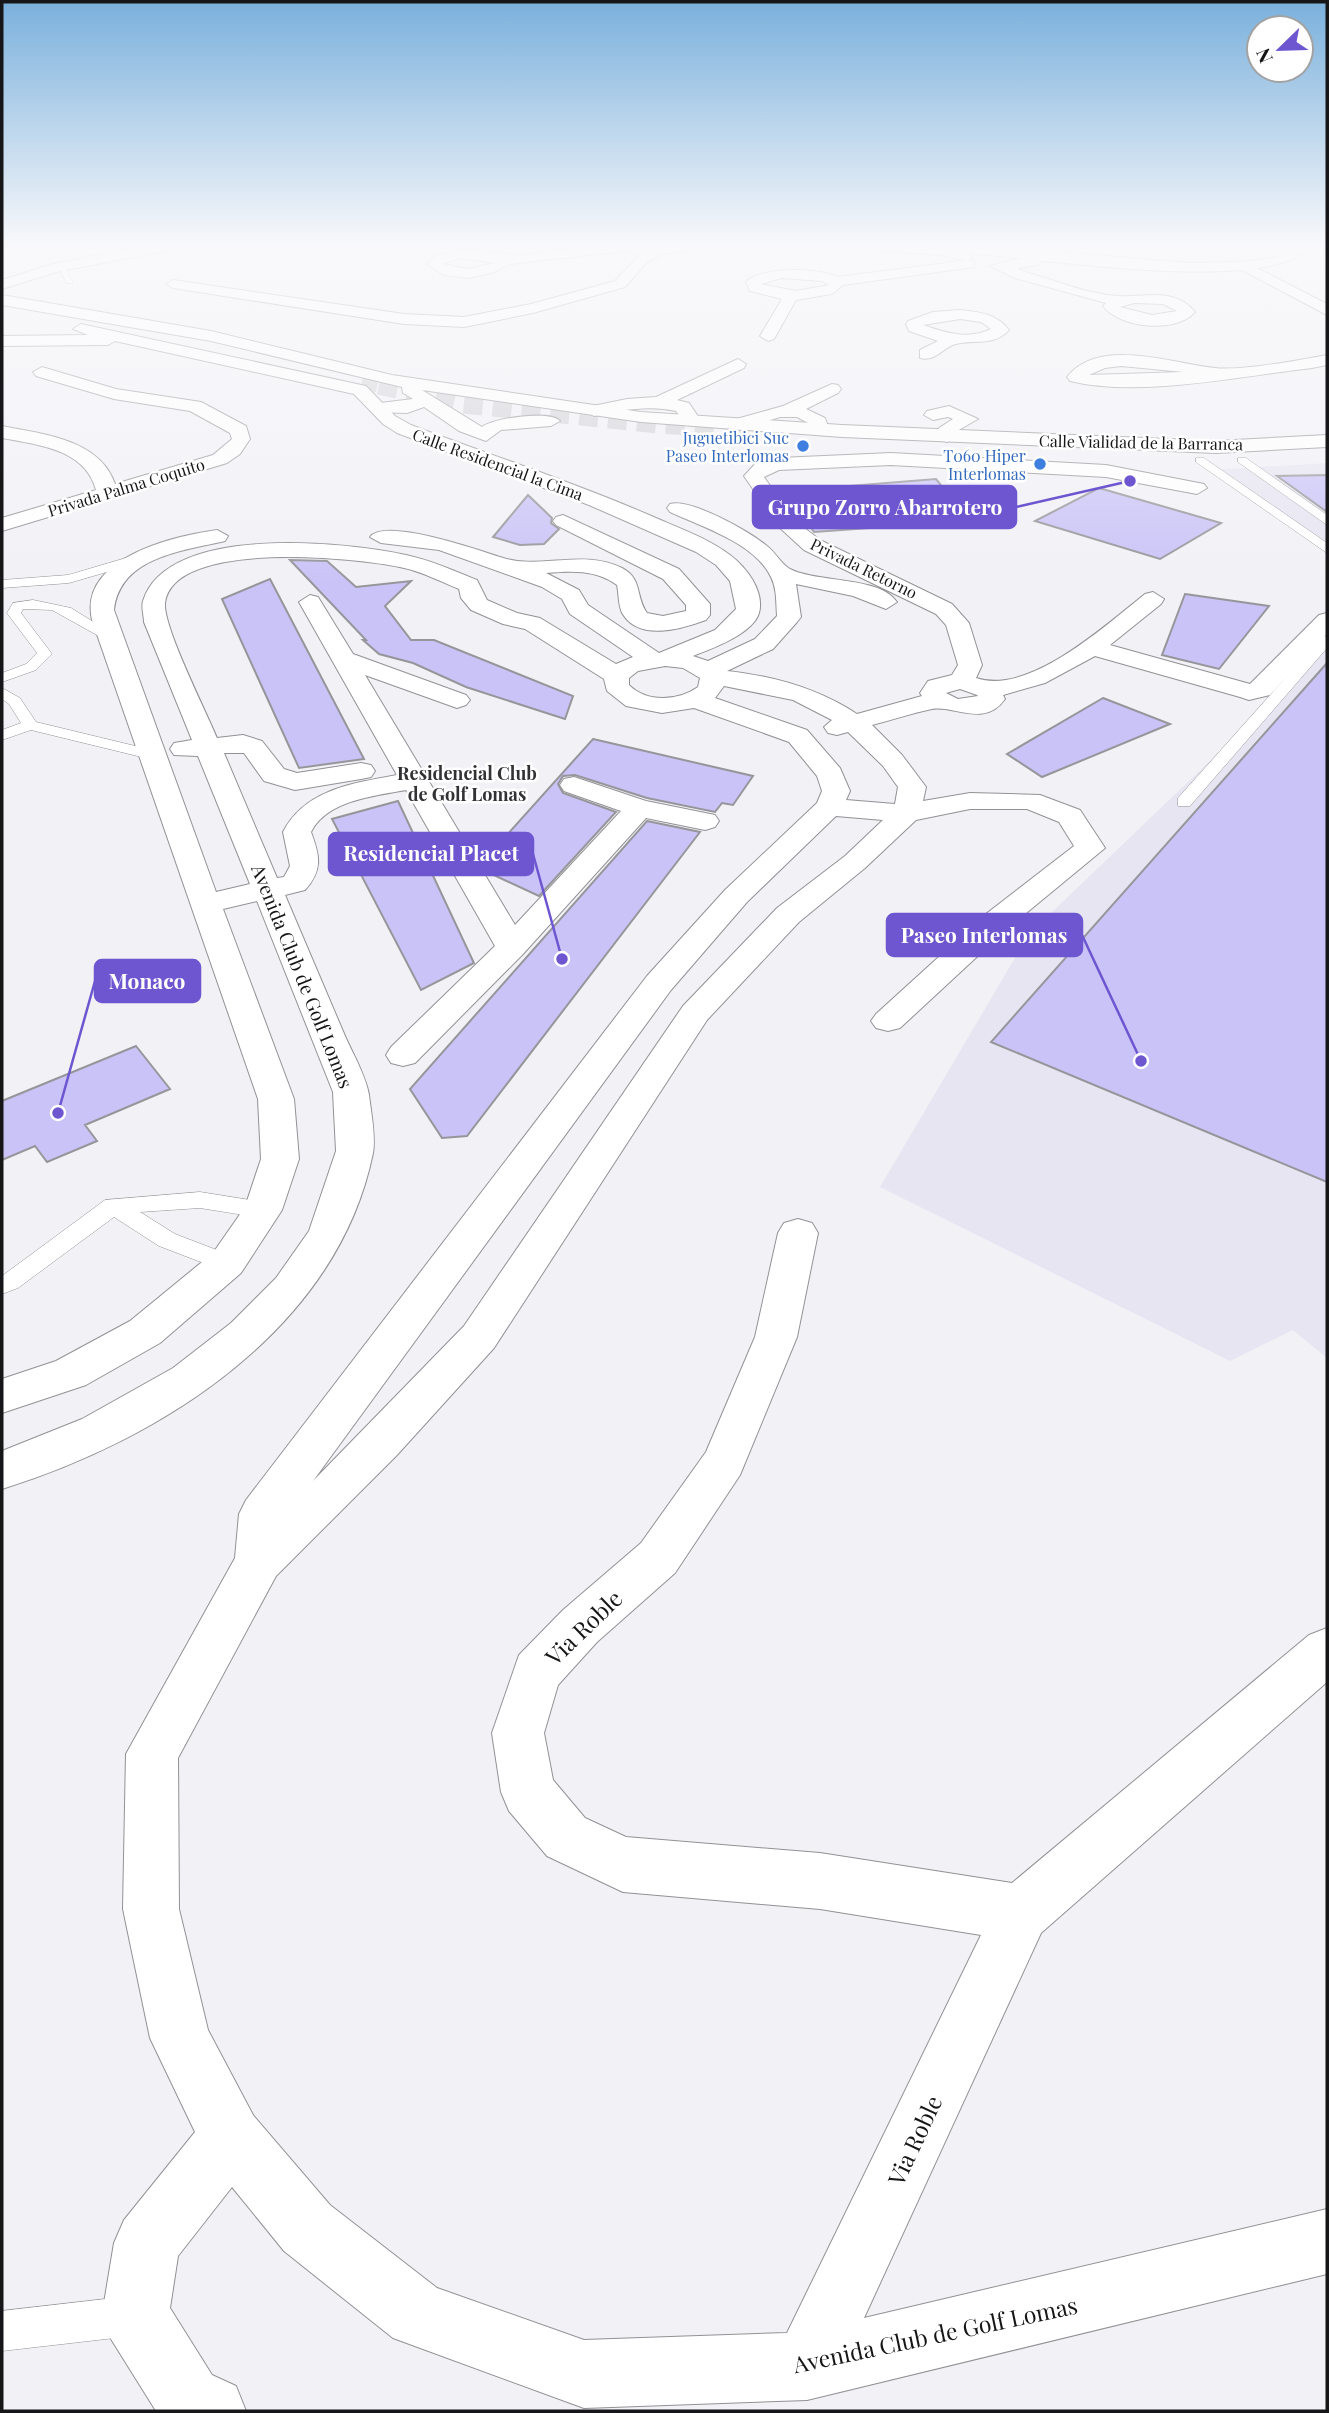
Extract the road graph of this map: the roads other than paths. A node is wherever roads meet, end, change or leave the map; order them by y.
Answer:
1 (218, 359) edge
2 (263, 359) edge
3 (300, 359) edge
4 (1327, 360) edge
5 (738, 364) dead end
6 (41, 372) dead end
7 (1213, 373) junction
8 (392, 380) junction
9 (362, 381) tunnel mouth
10 (832, 389) dead end
11 (429, 399) junction
12 (662, 401) junction
13 (378, 408) junction
14 (789, 410) junction
15 (594, 411) junction
16 (933, 415) dead end
17 (692, 421) junction
18 (748, 427) junction
19 (2, 432) edge
20 (947, 432) junction
21 (825, 434) junction
22 (486, 435) junction
23 (1327, 441) edge
24 (511, 445) dead end
25 (1327, 446) edge
26 (1242, 453) junction
27 (1327, 458) edge
28 (823, 460) junction
29 (1200, 460) junction
30 (1197, 488) dead end
31 (107, 492) junction
32 (654, 498) dead end
33 (36, 514) junction
34 (2, 518) edge
35 (564, 521) dead end
36 (1327, 521) edge
37 (2, 525) edge
38 (590, 533) junction
39 (341, 542) junction
40 (1327, 549) edge
41 (143, 557) junction
42 (775, 568) junction
43 (519, 570) junction
44 (69, 579) junction
45 (884, 581) junction
46 (550, 582) junction
47 (2, 584) edge
48 (469, 585) junction
49 (860, 591) junction
50 (1153, 599) dead end
51 (310, 602) dead end
52 (891, 604) dead end
53 (56, 605) junction
54 (578, 609) junction
55 (1327, 620) edge
56 (2, 623) edge
57 (532, 623) junction
58 (109, 636) junction
59 (1327, 639) edge
60 (963, 648) junction
61 (1104, 651) junction
62 (343, 659) junction
63 (659, 659) junction
64 (2, 670) edge
65 (710, 674) junction
66 (617, 676) junction
67 (2, 678) edge
68 (962, 681) junction
69 (2, 692) edge
70 (935, 696) junction
71 (986, 697) junction
72 (457, 700) dead end
73 (695, 700) junction
74 (857, 722) junction
75 (30, 725) junction
76 (2, 735) edge
77 (798, 736) junction
78 (206, 745) junction
79 (153, 755) junction
80 (408, 772) junction
81 (574, 785) dead end
82 (1184, 802) dead end
83 (829, 807) junction
84 (639, 808) junction
85 (907, 813) junction
86 (705, 821) dead end
87 (270, 890) junction
88 (206, 903) junction
89 (512, 947) junction
90 (888, 1021) dead end
91 (403, 1055) dead end
92 (113, 1206) junction
93 (263, 1210) junction
94 (798, 1233) dead end
95 (227, 1263) junction
96 (2, 1284) edge
97 (2, 1396) edge
98 (2, 1470) edge
99 (259, 1561) junction
100 (1327, 1651) edge
101 (1021, 1913) junction
102 (231, 2137) junction
103 (1327, 2242) edge
104 (135, 2315) junction
105 (2, 2331) edge
106 (807, 2366) junction
107 (211, 2411) edge

1 - 13 street, Calle Residencial la Cima
2 - 9 street
3 - 8 street, Calle Vialidad de la Barranca
4 - 7 street
5 - 12 street
6 - 31 street, Privada Palma Coquito
7 - 7 street
8 - 11 street, Calle Residencial la Cima
8 - 15 street, Calle Vialidad de la Barranca
10 - 14 street
11 - 13 street
11 - 22 street, Calle Residencial la Cima
12 - 15 street
12 - 17 street
13 - 63 street, Calle Residencial la Cima
14 - 18 street
14 - 21 street
15 - 17 street, Calle Vialidad de la Barranca
16 - 20 street
17 - 18 street, Calle Vialidad de la Barranca
18 - 21 street, Calle Vialidad de la Barranca
19 - 31 street
20 - 21 street, Calle Vialidad de la Barranca
20 - 26 street, Calle Vialidad de la Barranca
21 - 22 street
21 - 28 street
21 - 29 street, Calle Vialidad de la Barranca
22 - 24 street, Calle Residencial la Cima
23 - 26 street, Calle Vialidad de la Barranca
25 - 26 street
26 - 27 street, Calle Vialidad de la Barranca
26 - 29 street, Calle Vialidad de la Barranca
26 - 36 lane
28 - 30 street, Privada Retorno
28 - 45 street, Privada Retorno
29 - 40 lane
31 - 33 street, Privada Palma Coquito
32 - 42 street
33 - 34 street, Privada Palma Coquito
33 - 37 street, Privada Palma Coquito
35 - 38 street
38 - 43 street
38 - 46 street
39 - 41 street, Avenida Club de Golf Lomas
39 - 43 street, Avenida Club de Golf Lomas
39 - 48 street, Avenida Club de Golf Lomas
39 - 78 street, Avenida Club de Golf Lomas
41 - 44 lane
41 - 58 street, Avenida Club de Golf Lomas
42 - 49 street
42 - 65 street
43 - 46 street, Avenida Club de Golf Lomas
43 - 48 street
44 - 47 lane
44 - 53 lane
45 - 49 street
45 - 60 street, Privada Retorno
46 - 54 street, Avenida Club de Golf Lomas
48 - 57 street, Avenida Club de Golf Lomas
49 - 52 street
50 - 61 street
51 - 62 street
53 - 58 lane
53 - 67 lane
54 - 57 street, Avenida Club de Golf Lomas
54 - 63 street, Avenida Club de Golf Lomas
55 - 61 street
56 - 64 lane
57 - 66 street, Avenida Club de Golf Lomas
58 - 79 street, Avenida Club de Golf Lomas
59 - 82 lane
60 - 68 street, Privada Retorno
60 - 70 street
61 - 71 street
62 - 72 street
62 - 80 street
63 - 65 street
63 - 66 street
65 - 73 street
65 - 74 street
66 - 73 street, Avenida Club de Golf Lomas
68 - 70 street
68 - 71 street
69 - 75 lane
70 - 71 street
70 - 74 street
73 - 77 street
74 - 77 street
74 - 85 street
75 - 76 lane
75 - 79 lane
77 - 83 street
78 - 79 street
78 - 80 street
78 - 87 street, Avenida Club de Golf Lomas
79 - 88 street, Avenida Club de Golf Lomas
80 - 87 street
80 - 89 street
81 - 84 street
83 - 85 street
83 - 99 street, Avenida Club de Golf Lomas
84 - 86 street
84 - 89 street
85 - 90 street
85 - 99 street, Avenida Club de Golf Lomas
87 - 88 street
87 - 98 street, Avenida Club de Golf Lomas
88 - 93 street, Avenida Club de Golf Lomas
89 - 91 street
92 - 93 lane
92 - 95 lane
92 - 96 lane
93 - 95 street, Avenida Club de Golf Lomas
94 - 101 street, Via Roble
95 - 97 street, Avenida Club de Golf Lomas
99 - 102 street, Avenida Club de Golf Lomas
100 - 101 street, Via Roble
101 - 106 street, Via Roble
102 - 104 street
102 - 106 street, Avenida Club de Golf Lomas
103 - 106 street, Avenida Club de Golf Lomas
104 - 105 lane
104 - 107 street

